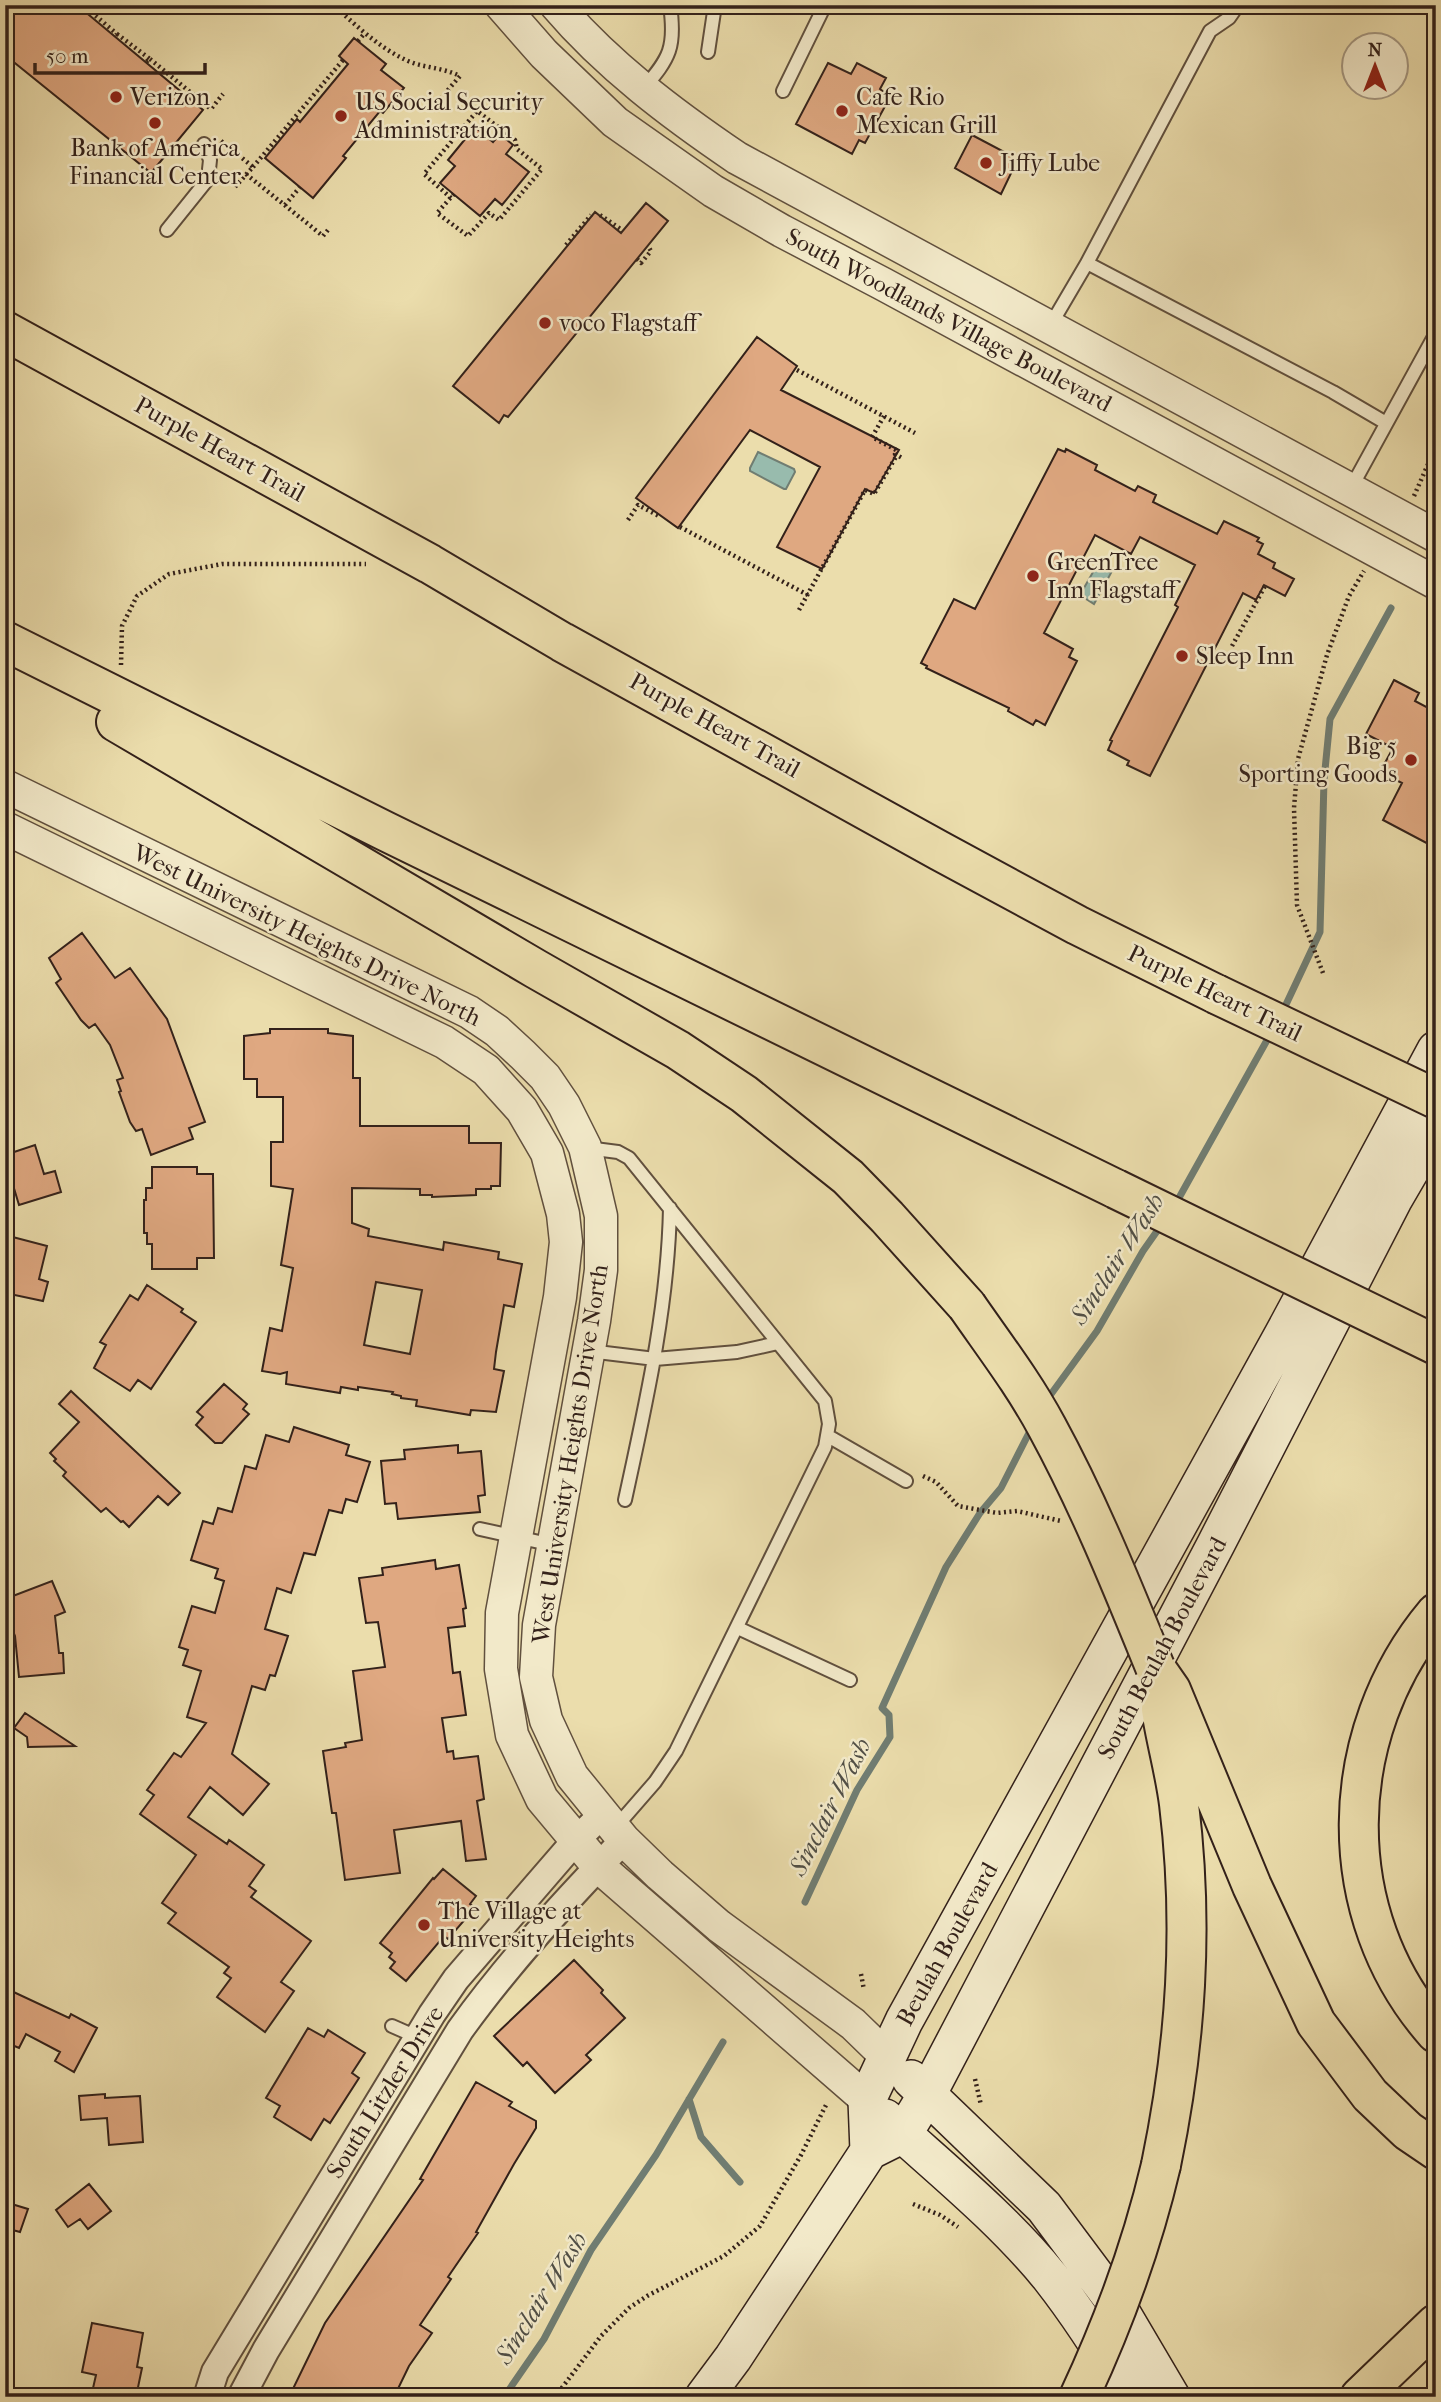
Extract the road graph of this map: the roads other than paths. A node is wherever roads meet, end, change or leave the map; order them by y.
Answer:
1 (501, 5) edge
2 (556, 5) edge
3 (670, 5) edge
4 (715, 5) edge
5 (825, 5) edge
6 (1238, 5) edge
7 (708, 52) dead end
8 (643, 89) junction
9 (783, 91) dead end
10 (615, 122) junction
11 (204, 144) dead end
12 (167, 230) dead end
13 (1087, 263) junction
14 (1050, 327) junction
15 (5, 331) edge
16 (1436, 333) edge
17 (1029, 362) junction
18 (1386, 423) junction
19 (1351, 488) junction
20 (1338, 530) junction
21 (1436, 536) edge
22 (1436, 583) edge
23 (5, 641) edge
24 (5, 657) edge
25 (5, 786) edge
26 (5, 828) edge
27 (1436, 1050) edge
28 (1380, 1072) junction
29 (1436, 1090) edge
30 (1436, 1100) edge
31 (1436, 1126) edge
32 (585, 1147) junction
33 (670, 1208) junction
34 (778, 1343) junction
35 (1436, 1345) edge
36 (588, 1351) junction
37 (655, 1359) junction
38 (828, 1436) junction
39 (906, 1481) road end
40 (625, 1500) dead end
41 (480, 1529) dead end
42 (516, 1538) junction
43 (553, 1545) junction
44 (1436, 1613) edge
45 (738, 1628) junction
46 (1156, 1667) junction
47 (850, 1680) dead end
48 (614, 1827) junction
49 (576, 1840) junction
50 (598, 1866) junction
51 (392, 2026) dead end
52 (1436, 2033) edge
53 (417, 2037) junction
54 (887, 2057) junction
55 (928, 2093) junction
56 (867, 2100) junction
57 (903, 2134) junction
58 (1436, 2150) edge
59 (869, 2151) junction
60 (1436, 2324) edge
61 (207, 2397) edge
62 (241, 2397) edge
63 (704, 2397) edge
64 (1079, 2397) edge
65 (1130, 2397) edge
66 (1171, 2397) edge
67 (1360, 2397) edge

1 - 10 street, South Woodlands Village Boulevard
2 - 8 street, South Woodlands Village Boulevard
3 - 8 lane
4 - 7 lane
5 - 9 lane
6 - 13 lane
8 - 10 street
8 - 14 street, South Woodlands Village Boulevard
10 - 17 street, South Woodlands Village Boulevard
11 - 12 lane
13 - 14 lane
13 - 18 lane
14 - 17 street
14 - 19 street, South Woodlands Village Boulevard
15 - 28 highway, Purple Heart Trail, bridge
16 - 18 lane
17 - 20 street, South Woodlands Village Boulevard
18 - 19 lane
19 - 20 street
19 - 21 street, South Woodlands Village Boulevard
20 - 22 street, South Woodlands Village Boulevard
23 - 35 highway, bridge
24 - 46 highway, bridge
25 - 32 street, West University Heights Drive North
26 - 42 street, West University Heights Drive North
27 - 54 main road, Beulah Boulevard
28 - 29 highway, bridge
28 - 30 highway, Purple Heart Trail, bridge
31 - 55 main road, South Beulah Boulevard
32 - 33 lane
32 - 36 street, West University Heights Drive North
33 - 34 lane
33 - 37 lane
34 - 37 lane
34 - 38 lane
36 - 37 lane
36 - 43 street, West University Heights Drive North
37 - 40 lane
38 - 39 lane
38 - 45 lane
41 - 42 lane
42 - 43 lane
42 - 49 street, West University Heights Drive North
43 - 48 street, West University Heights Drive North
44 - 52 highway
45 - 47 lane
45 - 48 lane
46 - 58 highway
46 - 64 highway, bridge
48 - 49 street, South Litzler Drive
48 - 50 street, South Litzler Drive
48 - 54 street, West University Heights Drive North
49 - 50 street, West University Heights Drive North
49 - 53 street, South Litzler Drive
50 - 56 street, West University Heights Drive North
50 - 62 street, South Litzler Drive
51 - 53 lane
53 - 61 street, South Litzler Drive
54 - 55 main road
54 - 56 main road, Beulah Boulevard
55 - 57 main road, South Beulah Boulevard
55 - 66 main road
56 - 57 main road
56 - 59 main road, Beulah Boulevard
57 - 59 main road
57 - 65 main road
59 - 63 main road
60 - 67 highway

